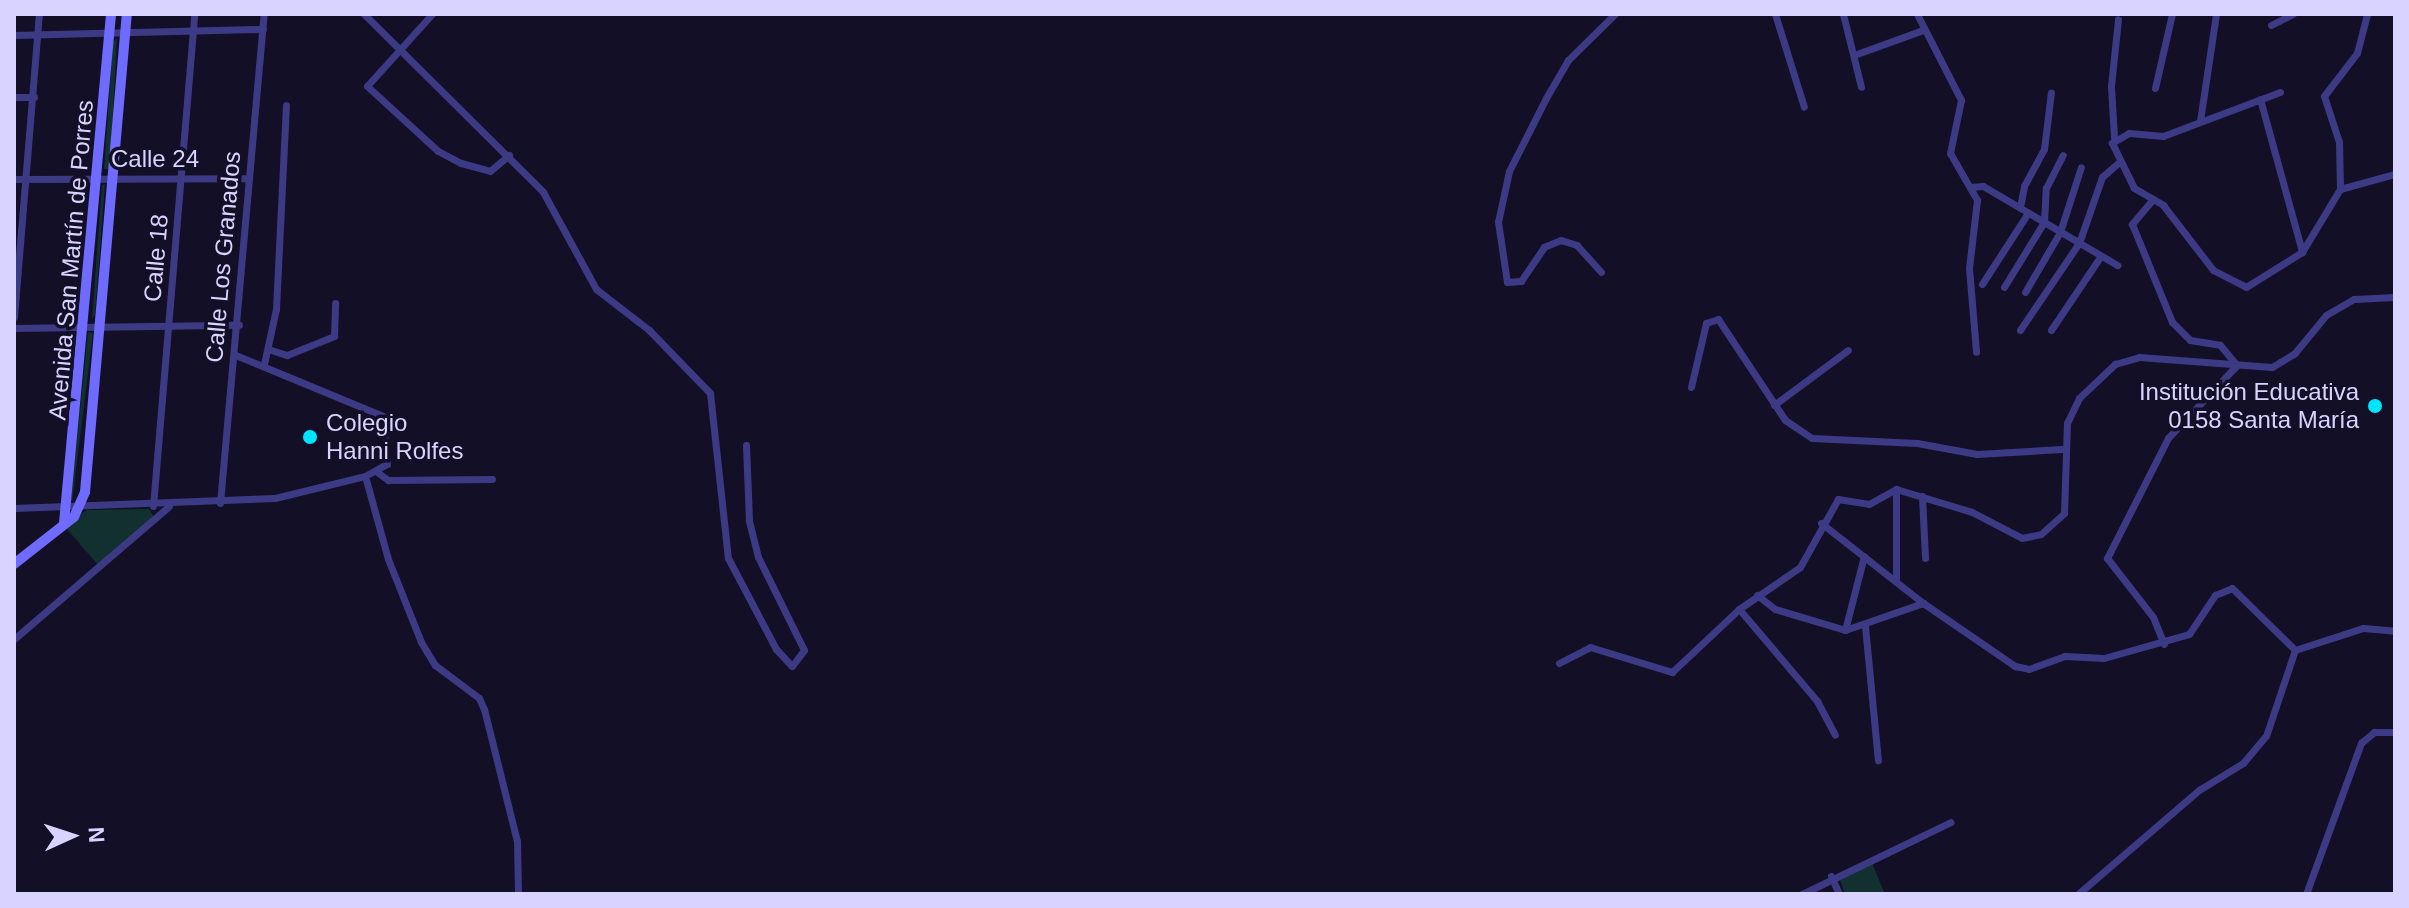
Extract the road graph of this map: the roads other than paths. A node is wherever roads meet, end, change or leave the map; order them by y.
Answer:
1 (39, 14) edge
2 (111, 14) edge
3 (127, 14) edge
4 (194, 14) edge
5 (264, 14) edge
6 (364, 14) edge
7 (432, 14) edge
8 (1615, 14) edge
9 (1775, 14) edge
10 (1843, 14) edge
11 (1917, 14) edge
12 (2172, 14) edge
13 (2216, 14) edge
14 (2293, 14) edge
15 (2367, 14) edge
16 (2118, 19) dead end
17 (2271, 25) dead end
18 (263, 29) junction
19 (1923, 30) junction
20 (111, 31) junction
21 (127, 32) junction
22 (194, 32) junction
23 (14, 35) edge
24 (39, 35) junction
25 (398, 49) junction
26 (1854, 55) junction
27 (1861, 87) dead end
28 (2155, 88) dead end
29 (2051, 92) dead end
30 (2280, 92) dead end
31 (14, 97) edge
32 (34, 97) junction
33 (2260, 99) junction
34 (286, 105) dead end
35 (1804, 107) dead end
36 (2200, 121) junction
37 (2114, 137) junction
38 (509, 155) junction
39 (2063, 155) dead end
40 (2118, 163) junction
41 (2081, 167) dead end
42 (2395, 174) edge
43 (249, 178) junction
44 (14, 179) edge
45 (28, 179) junction
46 (99, 179) junction
47 (114, 179) junction
48 (183, 179) junction
49 (1971, 187) junction
50 (2340, 189) junction
51 (2153, 199) junction
52 (2020, 207) junction
53 (2028, 213) junction
54 (2044, 222) junction
55 (2060, 232) junction
56 (2079, 243) junction
57 (2302, 252) junction
58 (2100, 257) junction
59 (2117, 265) dead end
60 (1601, 272) dead end
61 (1982, 284) dead end
62 (2004, 287) dead end
63 (2025, 292) dead end
64 (2395, 297) edge
65 (335, 303) dead end
66 (14, 317) edge
67 (239, 325) junction
68 (100, 327) junction
69 (170, 327) junction
70 (14, 328) edge
71 (84, 328) junction
72 (2020, 330) dead end
73 (2051, 330) dead end
74 (268, 349) junction
75 (1848, 350) dead end
76 (1976, 352) dead end
77 (236, 355) junction
78 (264, 364) junction
79 (2237, 365) junction
80 (1691, 387) dead end
81 (1774, 405) junction
82 (746, 445) dead end
83 (2062, 449) junction
84 (377, 472) junction
85 (365, 476) junction
86 (492, 479) dead end
87 (1896, 489) junction
88 (1922, 496) junction
89 (220, 503) junction
90 (153, 506) junction
91 (169, 506) junction
92 (14, 508) edge
93 (81, 508) junction
94 (68, 509) junction
95 (64, 523) junction
96 (1821, 523) junction
97 (1864, 556) junction
98 (1925, 558) dead end
99 (14, 564) edge
100 (1896, 579) junction
101 (1757, 595) junction
102 (1923, 603) junction
103 (1739, 609) junction
104 (1865, 626) junction
105 (1845, 630) junction
106 (2395, 631) edge
107 (14, 639) edge
108 (2164, 644) junction
109 (2295, 650) junction
110 (1559, 663) dead end
111 (2395, 732) edge
112 (1835, 735) dead end
113 (1878, 760) dead end
114 (1951, 822) dead end
115 (1831, 876) junction
116 (518, 894) edge
117 (1802, 894) edge
118 (1839, 894) edge
119 (2078, 894) edge
120 (2306, 894) edge

1 - 24 street
2 - 20 main road, Avenida San Martín de Porres
3 - 21 main road, Avenida San Martín de Porres
4 - 22 street, Calle 18
5 - 18 street, Calle Los Granados
6 - 25 street
7 - 25 street
8 - 60 street
9 - 35 street
10 - 26 street
11 - 19 street
12 - 28 street
13 - 36 street
14 - 17 street
15 - 50 street
16 - 37 street
18 - 22 street
18 - 43 street, Calle Los Granados
19 - 26 street
19 - 49 street
20 - 21 street
20 - 24 street
20 - 46 main road, Avenida San Martín de Porres
21 - 22 street
21 - 47 main road, Avenida San Martín de Porres
22 - 48 street, Calle 18
23 - 24 street
24 - 32 street
25 - 38 street
25 - 38 street
26 - 27 street
29 - 52 street
30 - 33 street
31 - 32 street
32 - 45 street
33 - 36 street
33 - 57 street
34 - 74 street
36 - 37 street
37 - 40 street
38 - 82 street
39 - 54 street
40 - 51 street
40 - 56 street
41 - 55 street
42 - 50 street
43 - 48 street, Calle 24
43 - 67 street, Calle Los Granados
44 - 45 street, Calle 24
45 - 46 street, Calle 24
45 - 66 street
46 - 47 street, Calle 24
46 - 71 main road, Avenida San Martín de Porres
47 - 48 street, Calle 24
47 - 68 main road, Avenida San Martín de Porres
48 - 69 street, Calle 18
49 - 52 street
49 - 76 street
50 - 57 street
51 - 57 street
51 - 79 street
52 - 53 street
53 - 54 street
53 - 61 street
54 - 55 street
54 - 62 street
55 - 56 street
55 - 63 street
56 - 58 street
56 - 72 street
58 - 59 street
58 - 73 street
64 - 79 street
65 - 74 street
67 - 69 street
67 - 77 street, Calle Los Granados
68 - 69 street
68 - 71 street
68 - 93 main road, Avenida San Martín de Porres
69 - 90 street, Calle 18
70 - 71 street
71 - 94 main road, Avenida San Martín de Porres
74 - 78 street
75 - 81 street
77 - 78 street
77 - 89 street, Calle Los Granados
78 - 84 street
79 - 83 street
79 - 108 street
80 - 81 street
81 - 83 street
83 - 88 street
84 - 85 street
84 - 86 street
85 - 89 street
85 - 116 street
87 - 88 street
87 - 96 street
87 - 100 street
88 - 98 street
89 - 91 street
90 - 91 street
90 - 93 street
91 - 107 street
92 - 94 street
93 - 94 street
93 - 95 main road
94 - 95 main road, Avenida San Martín de Porres
95 - 99 main road
96 - 97 street
96 - 101 street
97 - 100 street
97 - 105 street
100 - 102 street
101 - 103 street
101 - 105 street
102 - 104 street
102 - 108 street
103 - 110 street
103 - 112 street
104 - 105 street
104 - 113 street
106 - 109 street
108 - 109 street
109 - 119 street
111 - 120 street
114 - 115 street
115 - 117 street
115 - 118 street

